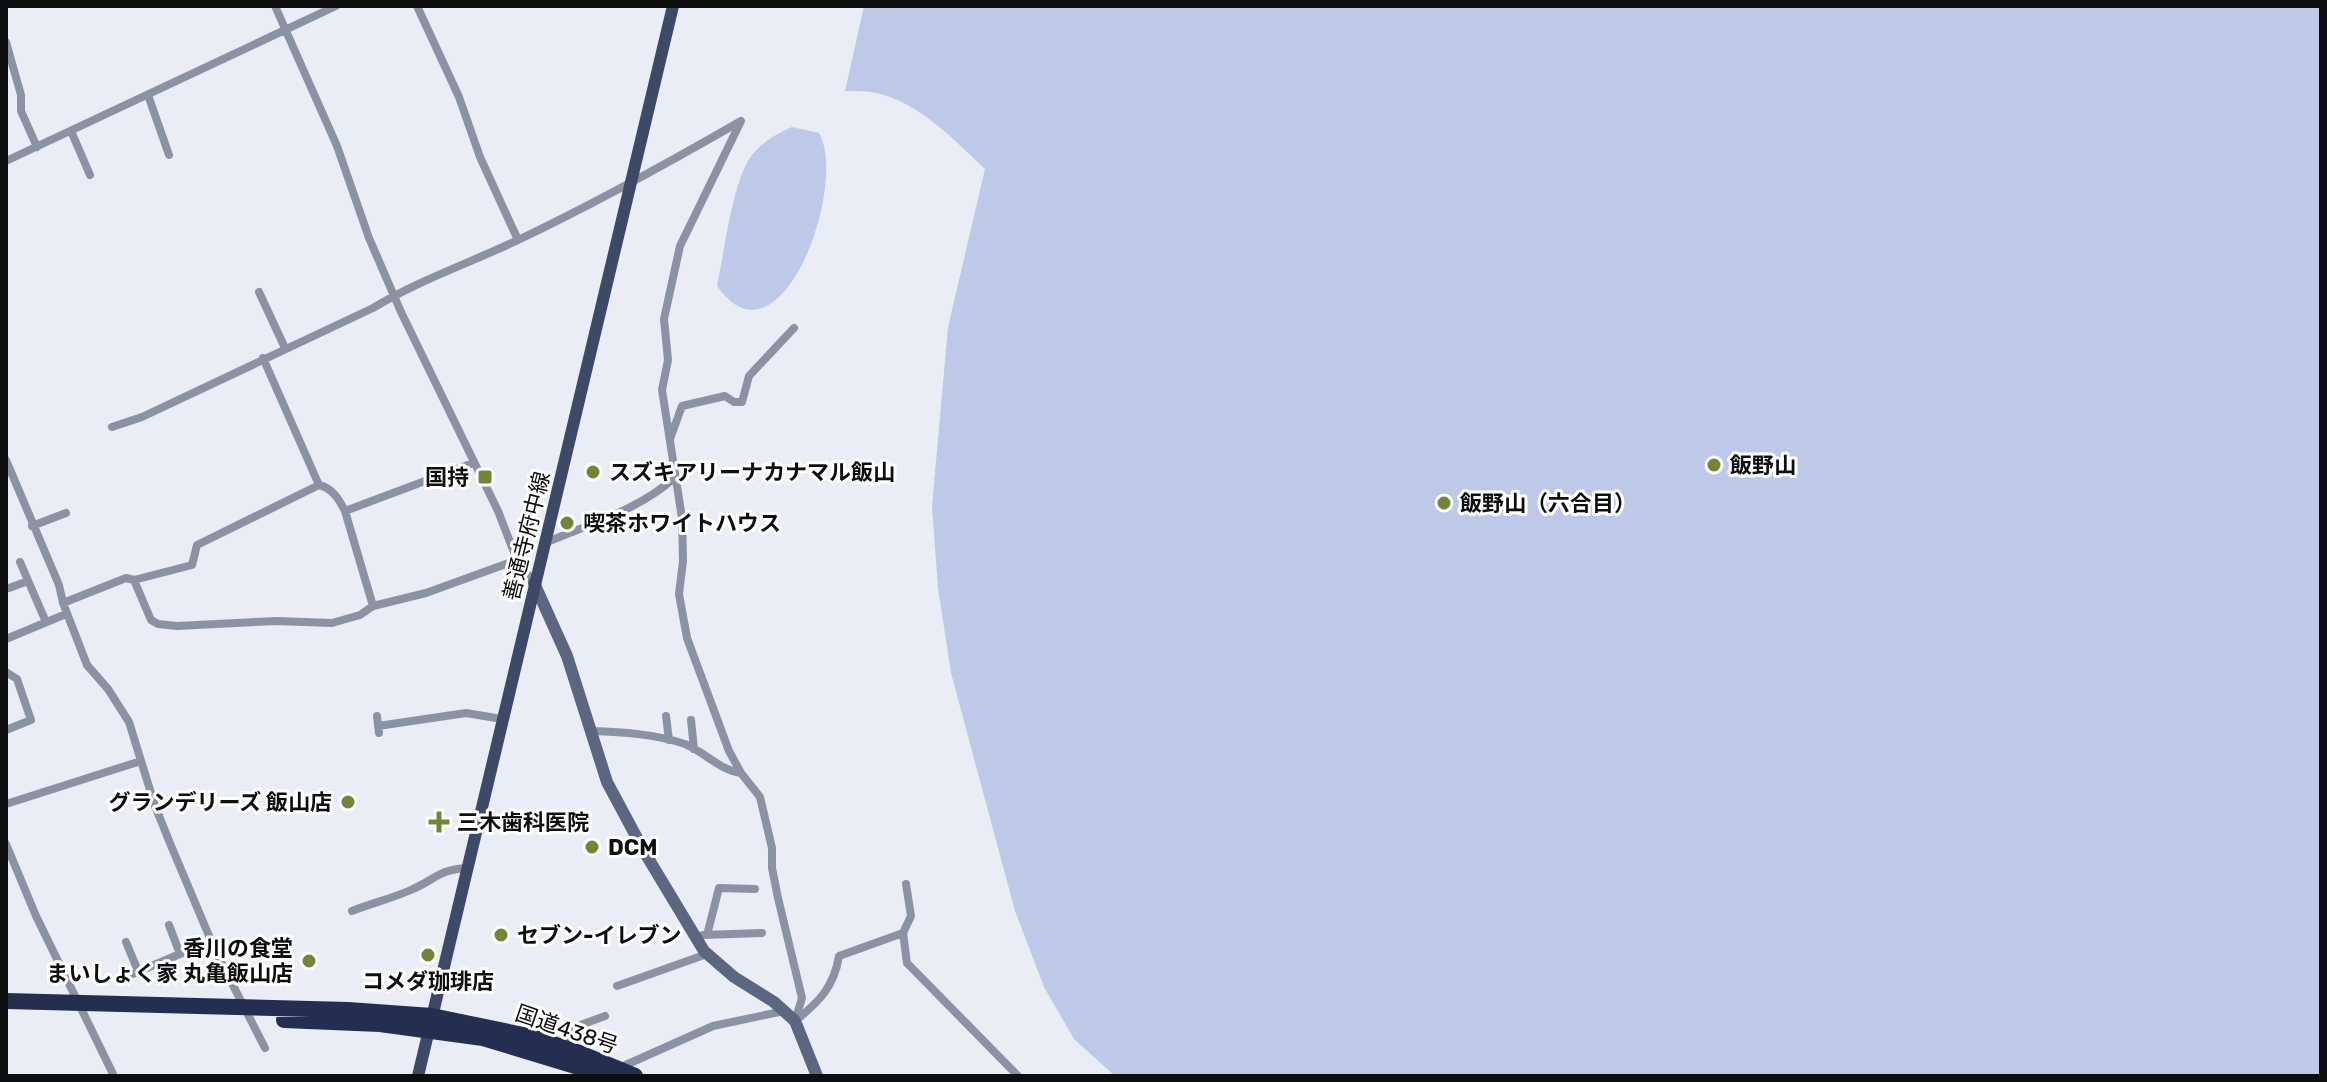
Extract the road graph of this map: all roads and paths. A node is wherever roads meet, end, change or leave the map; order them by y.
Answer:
1 (275, 6) edge
2 (336, 6) edge
3 (417, 6) edge
4 (673, 6) edge
5 (286, 31) junction
6 (6, 42) edge
7 (148, 95) junction
8 (71, 131) junction
9 (37, 147) junction
10 (169, 155) dead end
11 (6, 161) edge
12 (90, 175) dead end
13 (630, 184) junction
14 (518, 240) junction
15 (259, 292) dead end
16 (394, 296) junction
17 (794, 328) dead end
18 (285, 348) junction
19 (263, 358) junction
20 (112, 427) dead end
21 (670, 440) junction
22 (7, 463) edge
23 (473, 463) junction
24 (674, 478) junction
25 (319, 485) junction
26 (345, 511) junction
27 (66, 513) dead end
28 (32, 526) junction
29 (544, 543) junction
30 (517, 560) junction
31 (20, 562) dead end
32 (134, 580) junction
33 (28, 581) junction
34 (534, 583) junction
35 (9, 588) dead end
36 (63, 603) junction
37 (373, 606) junction
38 (66, 614) junction
39 (46, 622) junction
40 (6, 639) edge
41 (6, 672) edge
42 (10, 679) edge
43 (41, 716) dead end
44 (666, 716) dead end
45 (502, 719) junction
46 (31, 720) junction
47 (691, 720) dead end
48 (378, 725) dead end
49 (6, 730) edge
50 (591, 731) junction
51 (669, 740) junction
52 (694, 749) junction
53 (141, 761) junction
54 (741, 773) junction
55 (6, 804) edge
56 (6, 844) edge
57 (467, 868) junction
58 (906, 884) dead end
59 (755, 889) dead end
60 (352, 911) dead end
61 (169, 925) dead end
62 (762, 933) dead end
63 (903, 933) junction
64 (707, 935) junction
65 (693, 936) junction
66 (211, 941) junction
67 (126, 942) dead end
68 (180, 954) junction
69 (707, 954) junction
70 (617, 986) dead end
71 (6, 1001) edge
72 (82, 1008) junction
73 (784, 1011) junction
74 (6, 1012) edge
75 (249, 1013) junction
76 (605, 1016) dead end
77 (795, 1021) junction
78 (430, 1023) junction
79 (265, 1048) dead end
80 (572, 1050) junction
81 (607, 1074) edge
82 (114, 1076) edge
83 (418, 1076) edge
84 (635, 1076) edge
85 (817, 1076) edge
86 (1018, 1076) edge

1 - 5 street
2 - 5 street
3 - 14 street
4 - 13 main road, 善通寺府中線
5 - 7 street
5 - 16 street
6 - 9 street
7 - 8 street
7 - 10 street
8 - 9 street
8 - 12 street
9 - 11 street
13 - 14 street
13 - 21 street
13 - 29 main road, 善通寺府中線
14 - 16 street
15 - 18 street
16 - 18 street
16 - 23 street
17 - 21 street
18 - 19 street
19 - 20 street
19 - 25 street
21 - 24 street
22 - 28 street
23 - 26 street
23 - 30 street
24 - 29 street
24 - 54 street
25 - 26 street
25 - 32 street
26 - 37 street
27 - 28 street
28 - 36 street
29 - 34 main road, 善通寺府中線
30 - 34 street
30 - 37 street
31 - 33 street
32 - 36 street
32 - 37 street
33 - 35 street
33 - 39 street
34 - 45 main road, 善通寺府中線
34 - 50 street
36 - 38 street
38 - 39 street
38 - 53 street
39 - 40 street
41 - 42 street
42 - 46 street
43 - 46 street
44 - 51 street
45 - 48 street
45 - 57 main road, 善通寺府中線
46 - 49 street
47 - 52 street
50 - 51 street
50 - 65 street
51 - 52 street
52 - 54 street
53 - 55 street
53 - 66 street
54 - 77 street
56 - 72 street
57 - 60 street
57 - 78 main road, 善通寺府中線
58 - 63 street
59 - 64 street
61 - 68 street
62 - 64 street
63 - 77 street
63 - 86 street
64 - 65 street
65 - 69 street
66 - 68 street
66 - 75 street
67 - 68 street
69 - 70 street
69 - 73 street
71 - 72 highway, 国道438号
72 - 74 highway, 国道438号
72 - 75 highway, 国道438号
72 - 82 street
73 - 77 street
73 - 81 street
75 - 78 highway, 国道438号
75 - 79 street
76 - 80 street
77 - 85 street
78 - 80 highway, 国道438号
78 - 81 highway, 国道438号
78 - 83 main road, 善通寺府中線
80 - 81 highway, 国道438号
81 - 84 highway, 国道438号

